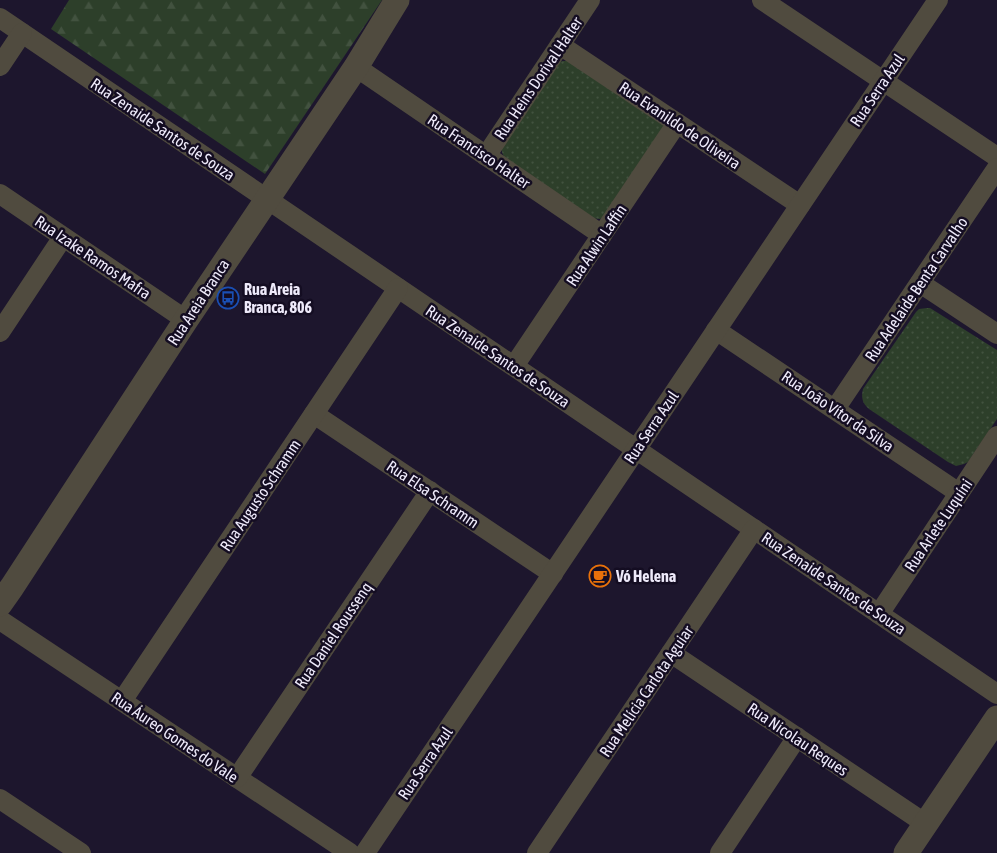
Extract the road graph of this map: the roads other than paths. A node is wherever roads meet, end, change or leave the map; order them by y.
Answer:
1 (397, 0) edge
2 (590, 0) edge
3 (762, 0) edge
4 (938, 0) edge
5 (0, 18) edge
6 (22, 33) junction
7 (560, 45) junction
8 (0, 66) edge
9 (356, 67) junction
10 (884, 81) junction
11 (678, 123) junction
12 (486, 156) junction
13 (997, 157) edge
14 (997, 168) edge
15 (0, 194) edge
16 (266, 199) junction
17 (800, 205) junction
18 (602, 235) junction
19 (63, 237) junction
20 (920, 283) junction
21 (398, 288) junction
22 (186, 320) junction
23 (716, 330) junction
24 (0, 332) edge
25 (997, 334) edge
26 (514, 366) junction
27 (835, 410) junction
28 (314, 414) junction
29 (997, 436) edge
30 (636, 449) junction
31 (430, 492) junction
32 (959, 493) junction
33 (754, 529) junction
34 (552, 574) junction
35 (0, 604) edge
36 (879, 614) junction
37 (0, 620) edge
38 (671, 653) junction
39 (997, 694) edge
40 (122, 701) junction
41 (997, 718) edge
42 (796, 738) junction
43 (237, 778) junction
44 (0, 799) edge
45 (926, 824) junction
46 (80, 853) edge
47 (350, 853) edge
48 (365, 853) edge
49 (537, 853) edge
50 (720, 853) edge
51 (906, 853) edge

1 - 9 street, Rua Areia Branca
2 - 7 street, Rua Heins Dorival Halter
3 - 10 street
4 - 10 street, Rua Serra Azul
5 - 6 street, Rua Zenaide Santos de Souza
6 - 8 street
6 - 16 street, Rua Zenaide Santos de Souza
7 - 11 street, Rua Evanildo de Oliveira
7 - 12 street, Rua Heins Dorival Halter
9 - 12 street, Rua Francisco Halter
9 - 16 street, Rua Areia Branca
10 - 13 street
10 - 17 street, Rua Serra Azul
11 - 17 street, Rua Evanildo de Oliveira
11 - 18 street, Rua Alwin Laffin
12 - 18 street, Rua Francisco Halter
14 - 20 street, Rua Adelaide Benta Carvalho
15 - 19 street, Rua Izake Ramos Mafra
16 - 21 street, Rua Zenaide Santos de Souza
16 - 22 street, Rua Areia Branca
17 - 23 street, Rua Serra Azul
18 - 26 street, Rua Alwin Laffin
19 - 22 street, Rua Izake Ramos Mafra
19 - 24 street
20 - 25 street
20 - 27 street, Rua Adelaide Benta Carvalho
21 - 26 street, Rua Zenaide Santos de Souza
21 - 28 street, Rua Augusto Schramm
22 - 35 street, Rua Areia Branca
23 - 27 street, Rua João Vítor da Silva
23 - 30 street, Rua Serra Azul
26 - 30 street, Rua Zenaide Santos de Souza
27 - 32 street, Rua João Vítor da Silva
28 - 31 street, Rua Elsa Schramm
28 - 40 street, Rua Augusto Schramm
29 - 32 street, Rua Arlete Luquíni
30 - 33 street, Rua Zenaide Santos de Souza
30 - 34 street, Rua Serra Azul
31 - 34 street, Rua Elsa Schramm
31 - 43 street, Rua Daniel Roussenq
32 - 36 street, Rua Arlete Luquíni
33 - 36 street, Rua Zenaide Santos de Souza
33 - 38 street, Rua Melícia Carlota Aguiar
34 - 48 street, Rua Serra Azul
36 - 39 street, Rua Zenaide Santos de Souza
37 - 40 street, Rua Áureo Gomes do Vale
38 - 42 street, Rua Nicolau Reques
38 - 49 street, Rua Melícia Carlota Aguiar
40 - 43 street, Rua Áureo Gomes do Vale
41 - 45 street
42 - 45 street, Rua Nicolau Reques
42 - 50 street
43 - 47 street, Rua Áureo Gomes do Vale
44 - 46 street
45 - 51 street

